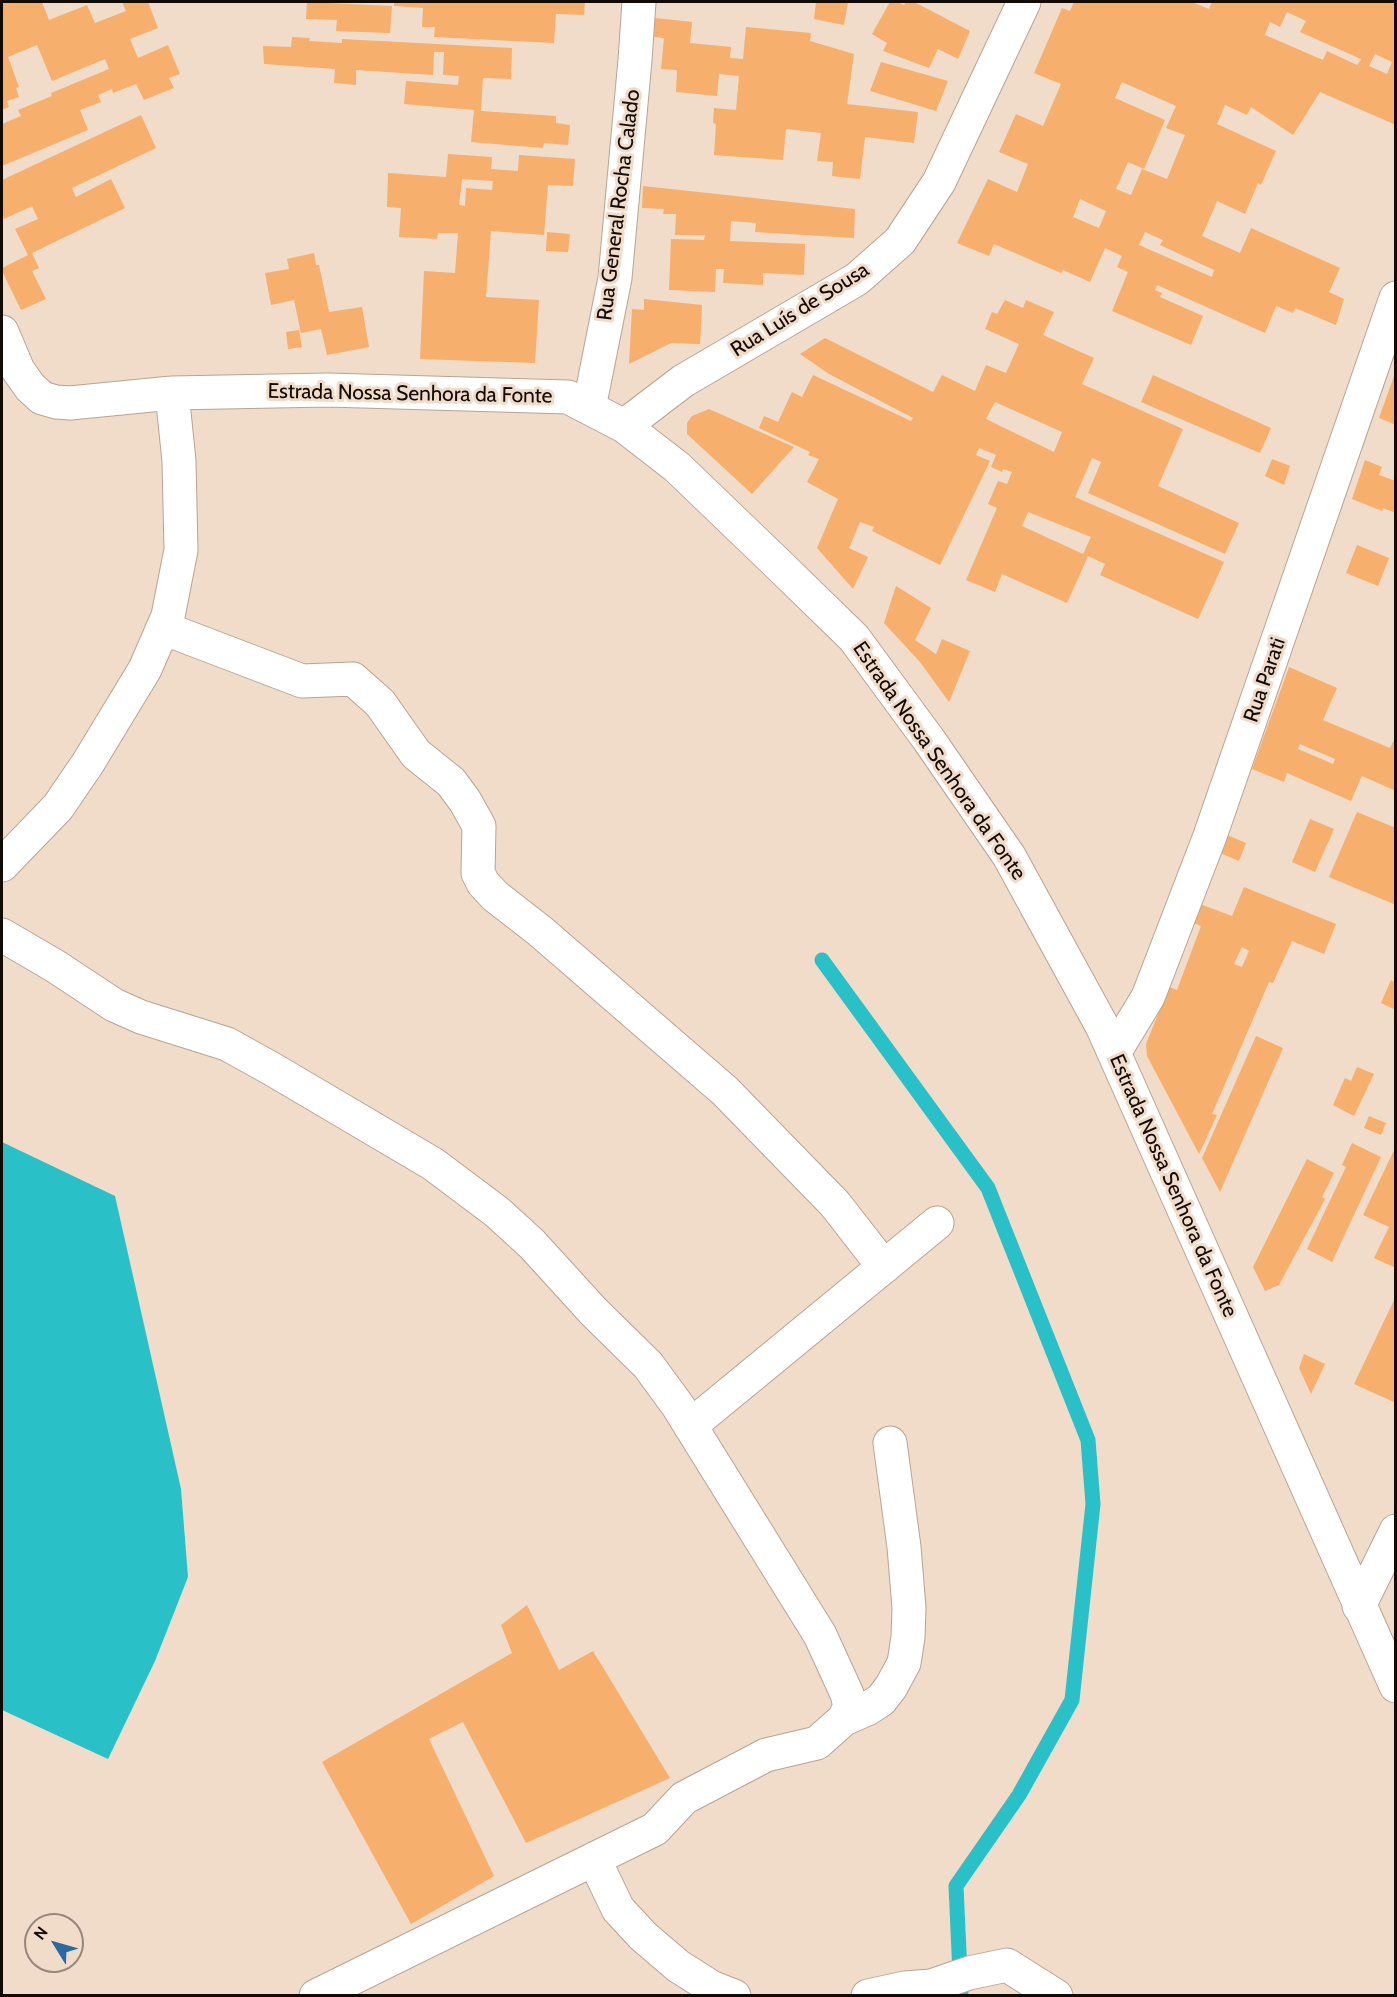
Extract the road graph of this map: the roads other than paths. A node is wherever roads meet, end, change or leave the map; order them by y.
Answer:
1 (639, 2) edge
2 (1024, 2) edge
3 (1395, 298) edge
4 (2, 332) edge
5 (172, 393) junction
6 (589, 408) junction
7 (624, 426) junction
8 (163, 628) junction
9 (2, 865) edge
10 (2, 935) edge
11 (1114, 1053) junction
12 (937, 1223) dead end
13 (884, 1267) junction
14 (690, 1426) junction
15 (890, 1443) dead end
16 (1395, 1531) edge
17 (1359, 1606) junction
18 (1395, 1686) edge
19 (844, 1719) junction
20 (594, 1858) junction
21 (316, 1995) edge
22 (734, 1995) edge
23 (868, 1995) edge
24 (1056, 1995) edge

1 - 6 street, Rua General Rocha Calado
2 - 7 street, Rua Luís de Sousa
3 - 11 street, Rua Parati
4 - 5 street, Estrada Nossa Senhora da Fonte
5 - 6 street, Estrada Nossa Senhora da Fonte
5 - 8 street
6 - 7 street, Estrada Nossa Senhora da Fonte
7 - 11 street, Estrada Nossa Senhora da Fonte
8 - 9 street
8 - 13 street
10 - 14 street
11 - 17 street, Estrada Nossa Senhora da Fonte
12 - 13 street
13 - 14 street
14 - 19 street
15 - 19 street
16 - 17 street
17 - 18 street, Estrada Nossa Senhora da Fonte
19 - 20 street
20 - 21 street
20 - 22 street
23 - 24 street

